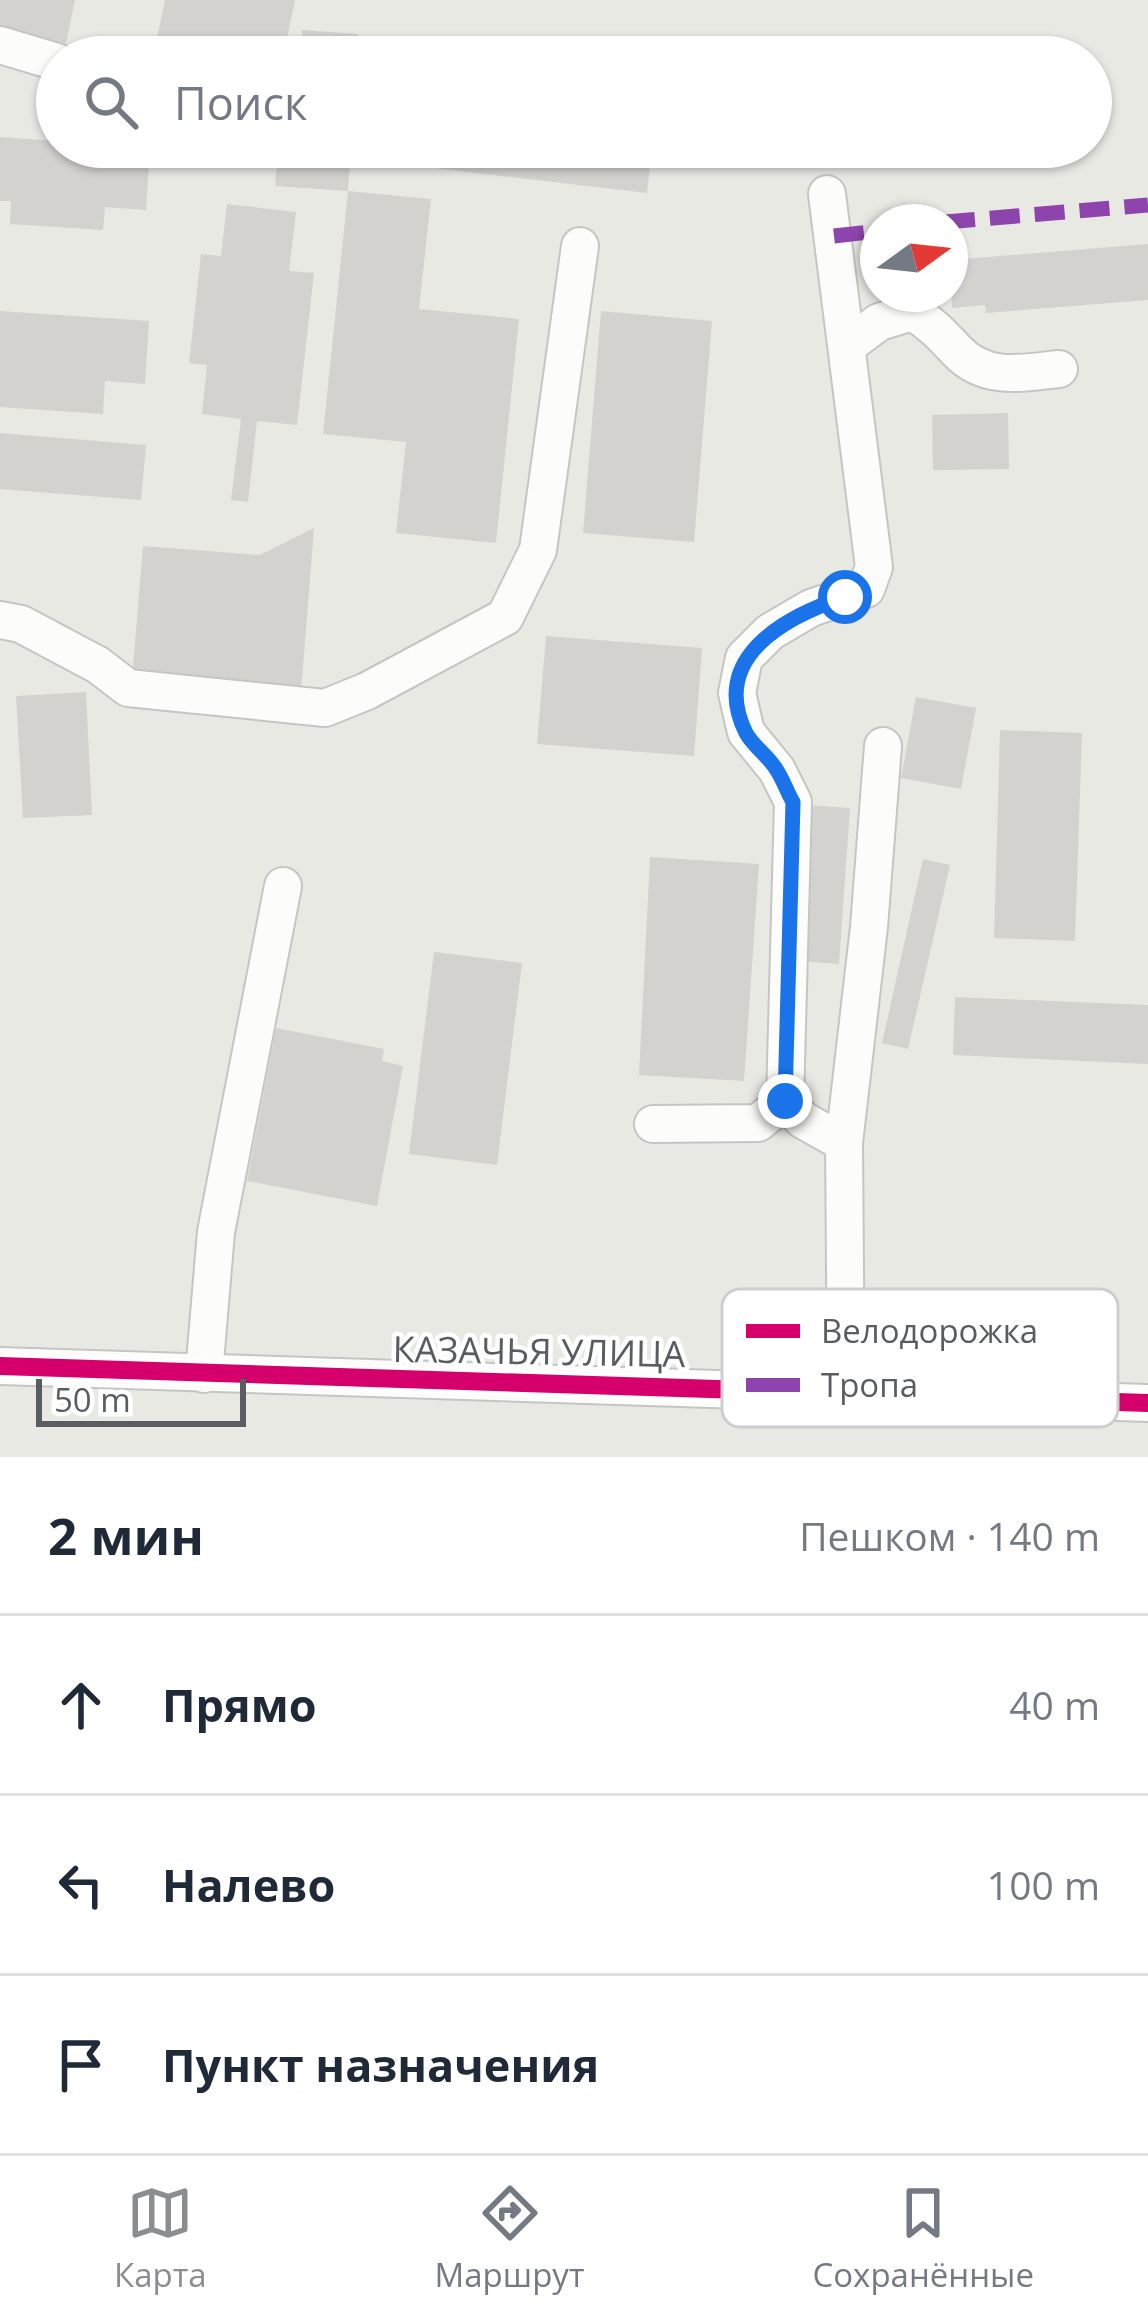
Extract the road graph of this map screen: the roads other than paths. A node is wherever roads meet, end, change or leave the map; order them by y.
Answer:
1 (0, 45) edge
2 (36, 56) edge
3 (827, 194) dead end
4 (580, 246) dead end
5 (847, 346) junction
6 (1059, 369) dead end
7 (0, 620) edge
8 (883, 746) dead end
9 (283, 886) dead end
10 (785, 1101) junction
11 (653, 1124) dead end
12 (844, 1143) junction
13 (845, 1289) edge
14 (0, 1366) edge
15 (204, 1374) junction
16 (722, 1388) edge
17 (1118, 1402) edge
18 (1148, 1403) edge

1 - 2 street
3 - 5 street
4 - 7 street
5 - 6 street
5 - 10 street
8 - 12 street
9 - 15 street
10 - 11 street
10 - 12 street
12 - 13 street
14 - 15 street, КАЗАЧЬЯ УЛИЦА
15 - 16 street, КАЗАЧЬЯ УЛИЦА
17 - 18 street, КАЗАЧЬЯ УЛИЦА

